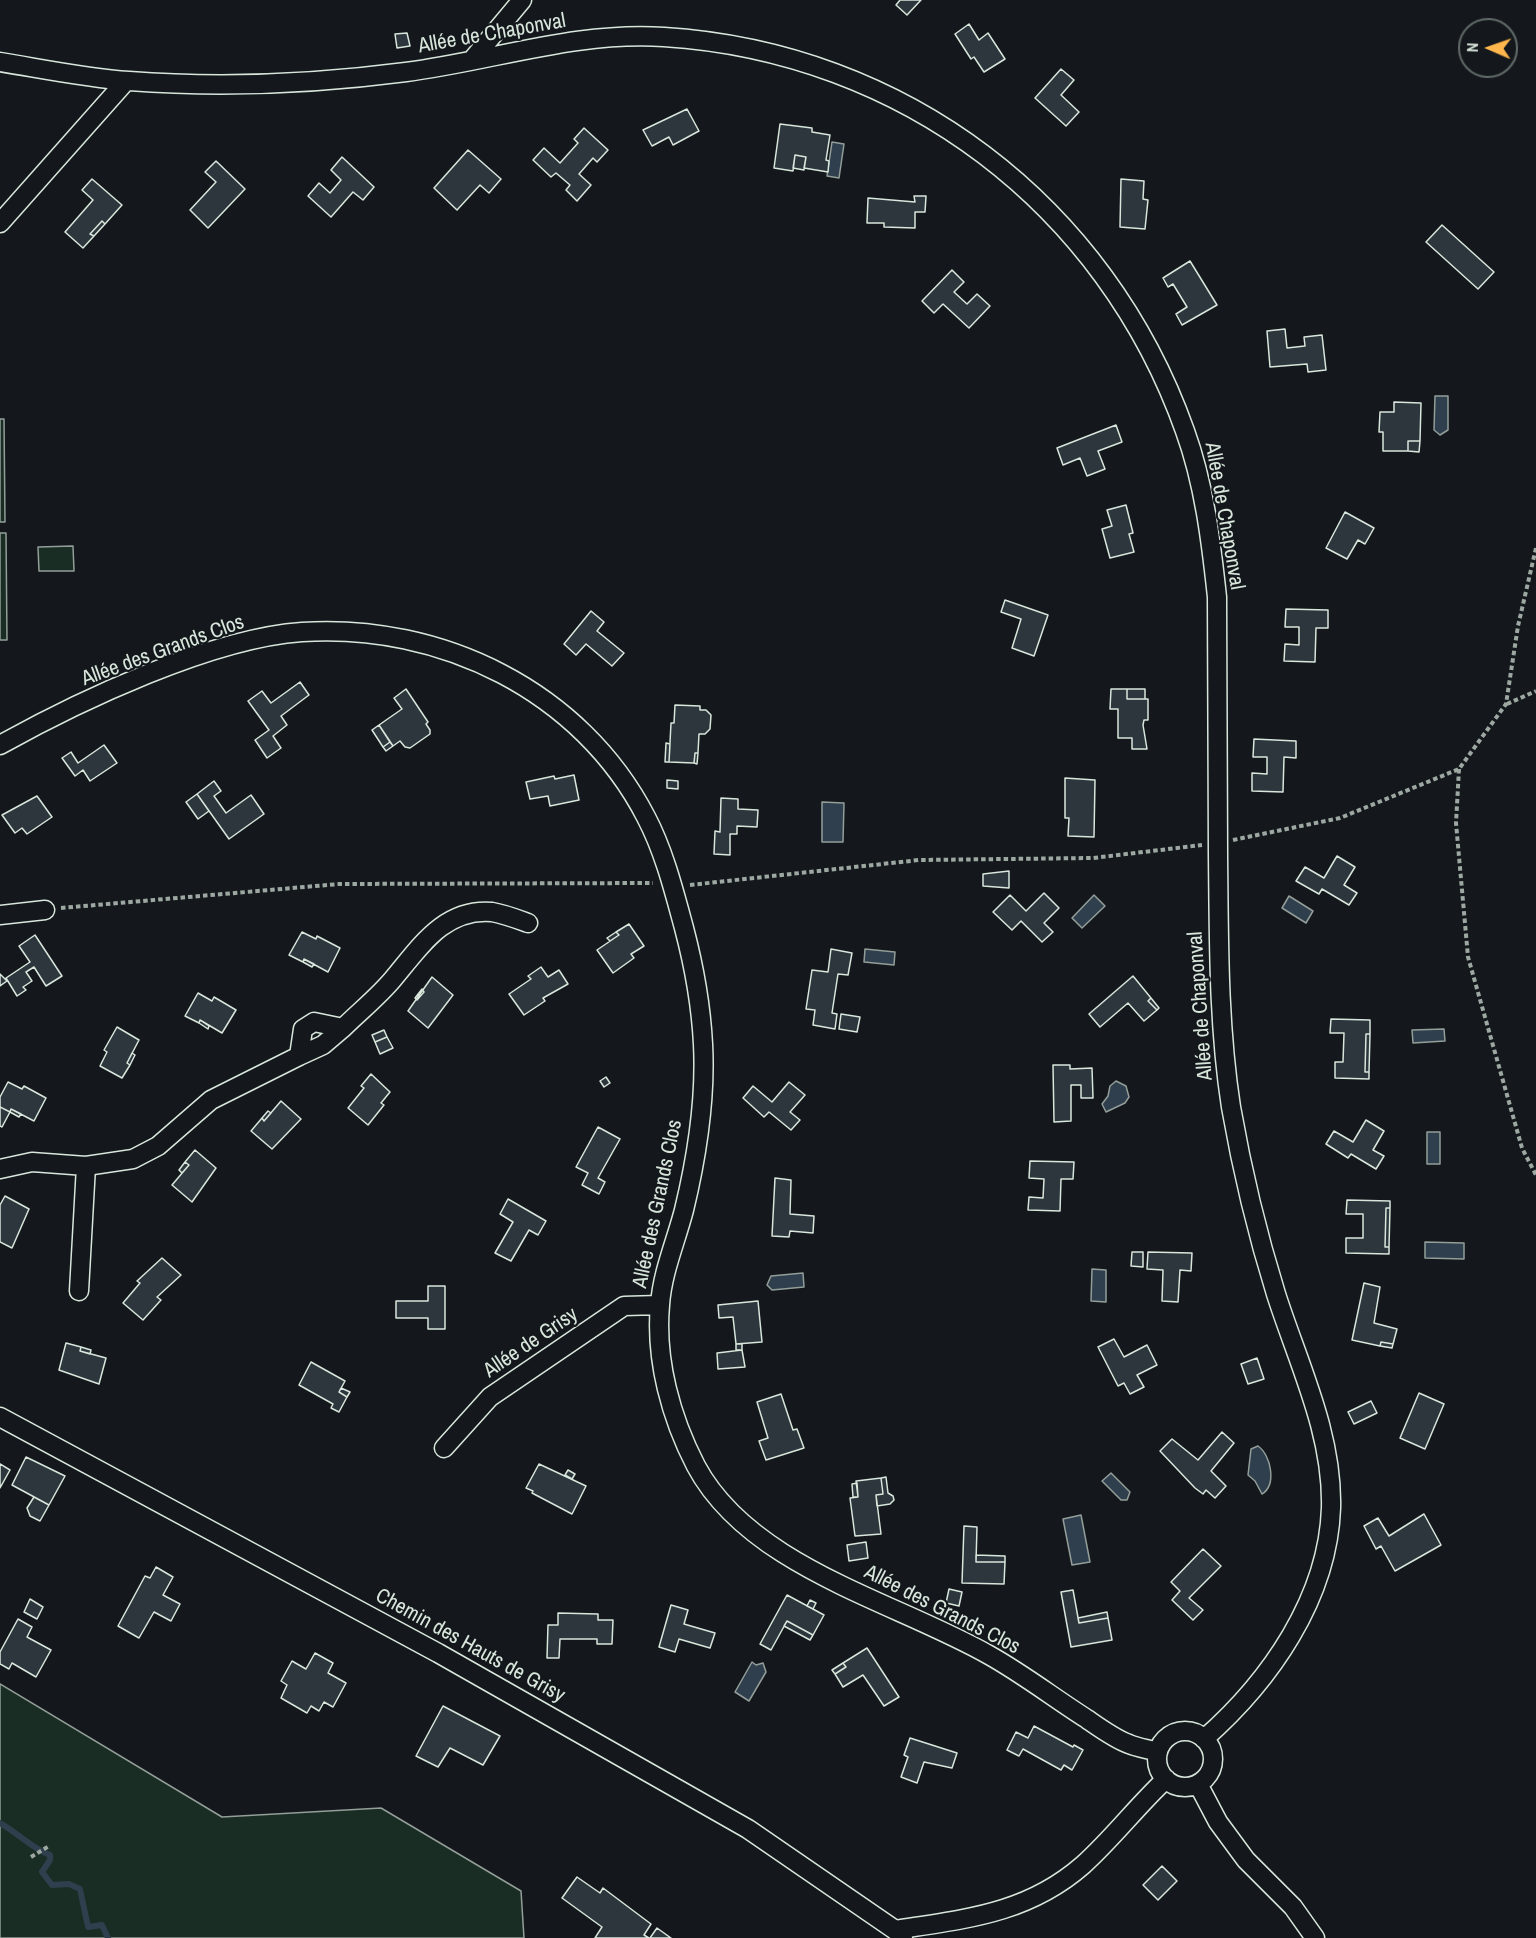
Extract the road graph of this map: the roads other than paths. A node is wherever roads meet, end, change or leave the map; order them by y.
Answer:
1 (522, 0) edge
2 (472, 60) junction
3 (0, 62) edge
4 (126, 81) junction
5 (0, 223) edge
6 (0, 745) edge
7 (45, 910) road end
8 (0, 915) edge
9 (528, 923) dead end
10 (86, 1166) junction
11 (0, 1169) edge
12 (79, 1291) dead end
13 (660, 1305) junction
14 (0, 1418) edge
15 (444, 1448) dead end
16 (1204, 1739) junction
17 (1158, 1752) junction
18 (1166, 1779) junction
19 (1198, 1784) junction
20 (899, 1934) edge
21 (1315, 1938) edge

1 - 2 street
2 - 4 street, Allée de Chaponval
2 - 16 street, Allée de Chaponval
3 - 4 street, Allée de Chaponval
4 - 5 street
6 - 13 street, Allée des Grands Clos
7 - 8 street
9 - 10 street
10 - 11 street
10 - 12 street
13 - 15 street, Allée de Grisy
13 - 17 street, Allée des Grands Clos
14 - 20 street, Chemin des Hauts de Grisy
16 - 17 street
16 - 19 street
17 - 18 street
18 - 19 street
18 - 20 street
19 - 21 street

